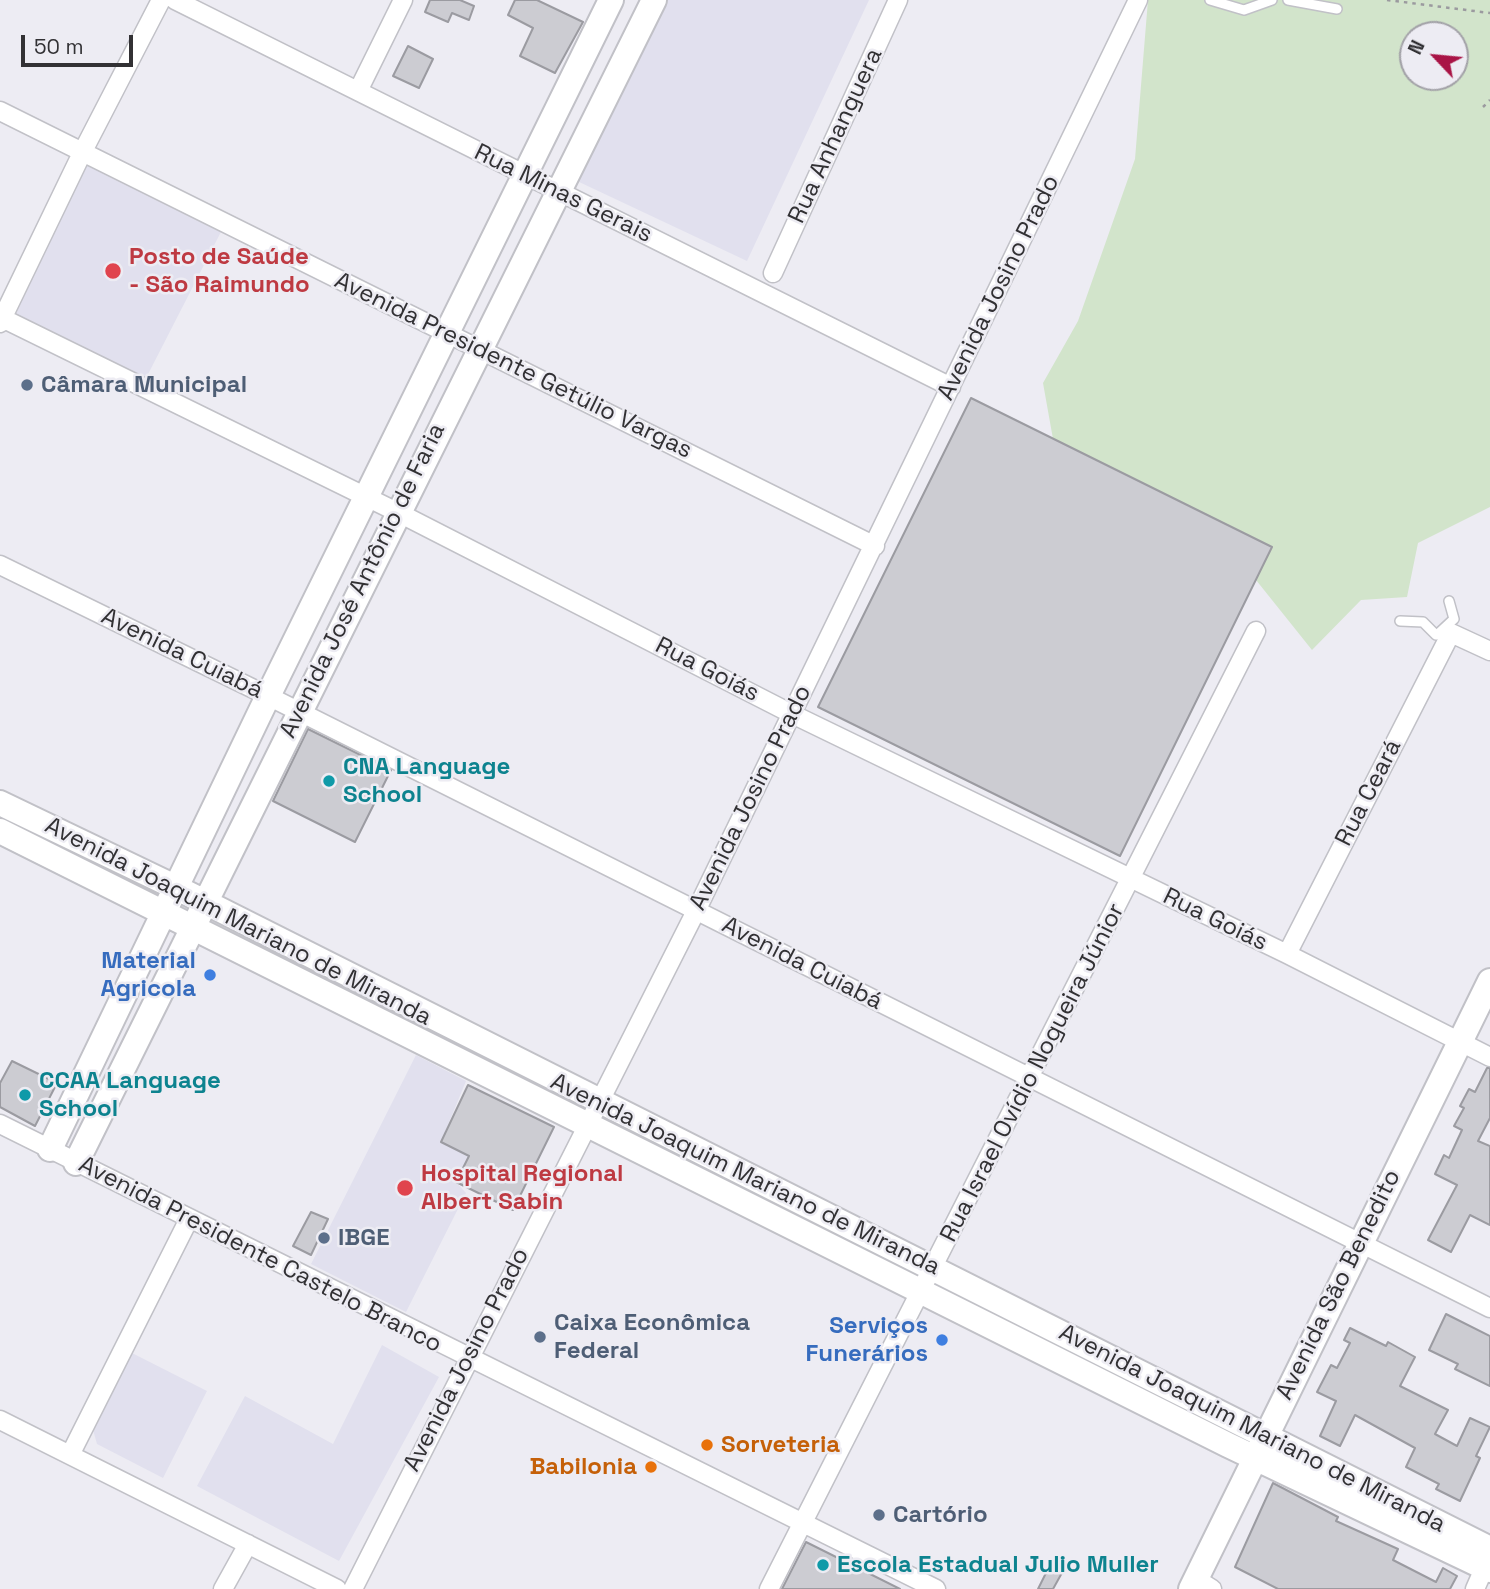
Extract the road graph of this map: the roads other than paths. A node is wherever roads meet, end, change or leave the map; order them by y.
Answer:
1 (161, 0) edge
2 (175, 0) edge
3 (403, 0) edge
4 (611, 0) edge
5 (654, 0) edge
6 (898, 0) edge
7 (1138, 0) edge
8 (1210, 0) edge
9 (1272, 0) edge
10 (1288, 0) edge
11 (1337, 9) dead end
12 (358, 91) junction
13 (0, 111) edge
14 (83, 151) junction
15 (524, 175) junction
16 (559, 192) junction
17 (773, 273) dead end
18 (1, 319) edge
19 (448, 334) junction
20 (479, 349) junction
21 (951, 387) junction
22 (367, 497) junction
23 (397, 512) junction
24 (875, 547) junction
25 (0, 565) edge
26 (1449, 601) dead end
27 (1400, 621) dead end
28 (1256, 631) dead end
29 (1443, 634) junction
30 (1490, 651) edge
31 (268, 696) junction
32 (298, 712) junction
33 (792, 714) junction
34 (0, 803) edge
35 (0, 831) edge
36 (1132, 879) junction
37 (177, 888) junction
38 (203, 904) junction
39 (696, 911) junction
40 (163, 912) junction
41 (192, 926) junction
42 (1287, 954) junction
43 (1490, 981) edge
44 (462, 1034) junction
45 (1460, 1042) junction
46 (1490, 1057) edge
47 (451, 1058) junction
48 (1030, 1079) junction
49 (597, 1102) junction
50 (0, 1125) edge
51 (585, 1125) junction
52 (50, 1149) junction
53 (76, 1163) junction
54 (189, 1219) junction
55 (1359, 1243) junction
56 (928, 1280) junction
57 (1490, 1308) edge
58 (1111, 1357) junction
59 (468, 1359) junction
60 (1100, 1380) junction
61 (0, 1420) edge
62 (1266, 1434) junction
63 (70, 1455) junction
64 (1255, 1458) junction
65 (804, 1521) junction
66 (248, 1544) junction
67 (1486, 1566) edge
68 (1200, 1586) edge
69 (223, 1589) edge
70 (337, 1589) edge
71 (353, 1589) edge
72 (769, 1589) edge
73 (936, 1589) edge

1 - 14 street
2 - 12 street, Rua Minas Gerais
3 - 12 street
4 - 15 street, Avenida José Antônio de Faria
5 - 16 street, Avenida José Antônio de Faria
6 - 17 street, Rua Anhanguera
7 - 21 street, Avenida Josino Prado
8 - 9 lane
10 - 11 lane
12 - 15 street, Rua Minas Gerais
13 - 14 street, Avenida Presidente Getúlio Vargas
14 - 18 street
14 - 19 street, Avenida Presidente Getúlio Vargas
15 - 16 street, Rua Minas Gerais
15 - 19 street, Avenida José Antônio de Faria
16 - 20 street, Avenida José Antônio de Faria
16 - 21 street, Rua Minas Gerais
18 - 22 street, Rua Goiás
19 - 20 street, Avenida Presidente Getúlio Vargas
19 - 22 street, Avenida José Antônio de Faria
20 - 23 street, Avenida José Antônio de Faria
20 - 24 street, Avenida Presidente Getúlio Vargas
21 - 24 street, Avenida Josino Prado
22 - 23 street, Rua Goiás
22 - 31 street, Avenida José Antônio de Faria
23 - 32 street, Avenida José Antônio de Faria
23 - 33 street, Rua Goiás
24 - 33 street, Avenida Josino Prado
25 - 31 street, Avenida Cuiabá
26 - 29 lane
27 - 29 lane
28 - 36 street, Rua Israel Ovídio Nogueira Júnior
29 - 30 street
29 - 42 street, Rua Ceará
31 - 32 street, Avenida Cuiabá
31 - 37 street, Avenida José Antônio de Faria
32 - 38 street, Avenida José Antônio de Faria
32 - 39 street, Avenida Cuiabá
33 - 36 street, Rua Goiás
33 - 39 street, Avenida Josino Prado
34 - 37 street, Avenida Joaquim Mariano de Miranda
35 - 40 street, Avenida Joaquim Mariano de Miranda
36 - 42 street, Rua Goiás
36 - 48 street, Rua Israel Ovídio Nogueira Júnior
37 - 38 street, Avenida Joaquim Mariano de Miranda
37 - 40 street, Avenida José Antônio de Faria
38 - 41 street, Avenida José Antônio de Faria
38 - 44 street, Avenida Joaquim Mariano de Miranda
39 - 48 street, Avenida Cuiabá
39 - 49 street, Avenida Josino Prado
40 - 41 street, Avenida Joaquim Mariano de Miranda
40 - 52 street, Avenida José Antônio de Faria
41 - 47 street, Avenida Joaquim Mariano de Miranda
41 - 53 street, Avenida José Antônio de Faria
42 - 45 street, Rua Goiás
43 - 45 street, Avenida São Benedito
44 - 47 street
44 - 49 street, Avenida Joaquim Mariano de Miranda
45 - 46 street, Rua Goiás
45 - 55 street, Avenida São Benedito
47 - 51 street, Avenida Joaquim Mariano de Miranda
48 - 55 street, Avenida Cuiabá
48 - 56 street, Rua Israel Ovídio Nogueira Júnior
49 - 51 street, Avenida Josino Prado
49 - 56 street, Avenida Joaquim Mariano de Miranda
50 - 52 street, Avenida Presidente Castelo Branco
51 - 56 street, Avenida Joaquim Mariano de Miranda
51 - 59 street, Avenida Josino Prado
52 - 53 street, Avenida Presidente Castelo Branco
53 - 54 street, Avenida Presidente Castelo Branco
54 - 59 street, Avenida Presidente Castelo Branco
54 - 63 street
55 - 57 street, Avenida Cuiabá
55 - 62 street, Avenida São Benedito
56 - 58 street, Avenida Joaquim Mariano de Miranda
56 - 60 street, Avenida Joaquim Mariano de Miranda
56 - 65 street, Rua Israel Ovídio Nogueira Júnior
58 - 60 street
58 - 62 street, Avenida Joaquim Mariano de Miranda
59 - 65 street, Avenida Presidente Castelo Branco
59 - 71 street, Avenida Josino Prado
60 - 64 street, Avenida Joaquim Mariano de Miranda
61 - 63 street
62 - 64 street, Avenida São Benedito
62 - 67 street, Avenida Joaquim Mariano de Miranda
63 - 66 street
64 - 67 street, Avenida Joaquim Mariano de Miranda
64 - 68 street, Avenida São Benedito
65 - 72 street, Rua Israel Ovídio Nogueira Júnior
65 - 73 street, Avenida Presidente Castelo Branco
66 - 69 street
66 - 70 street

